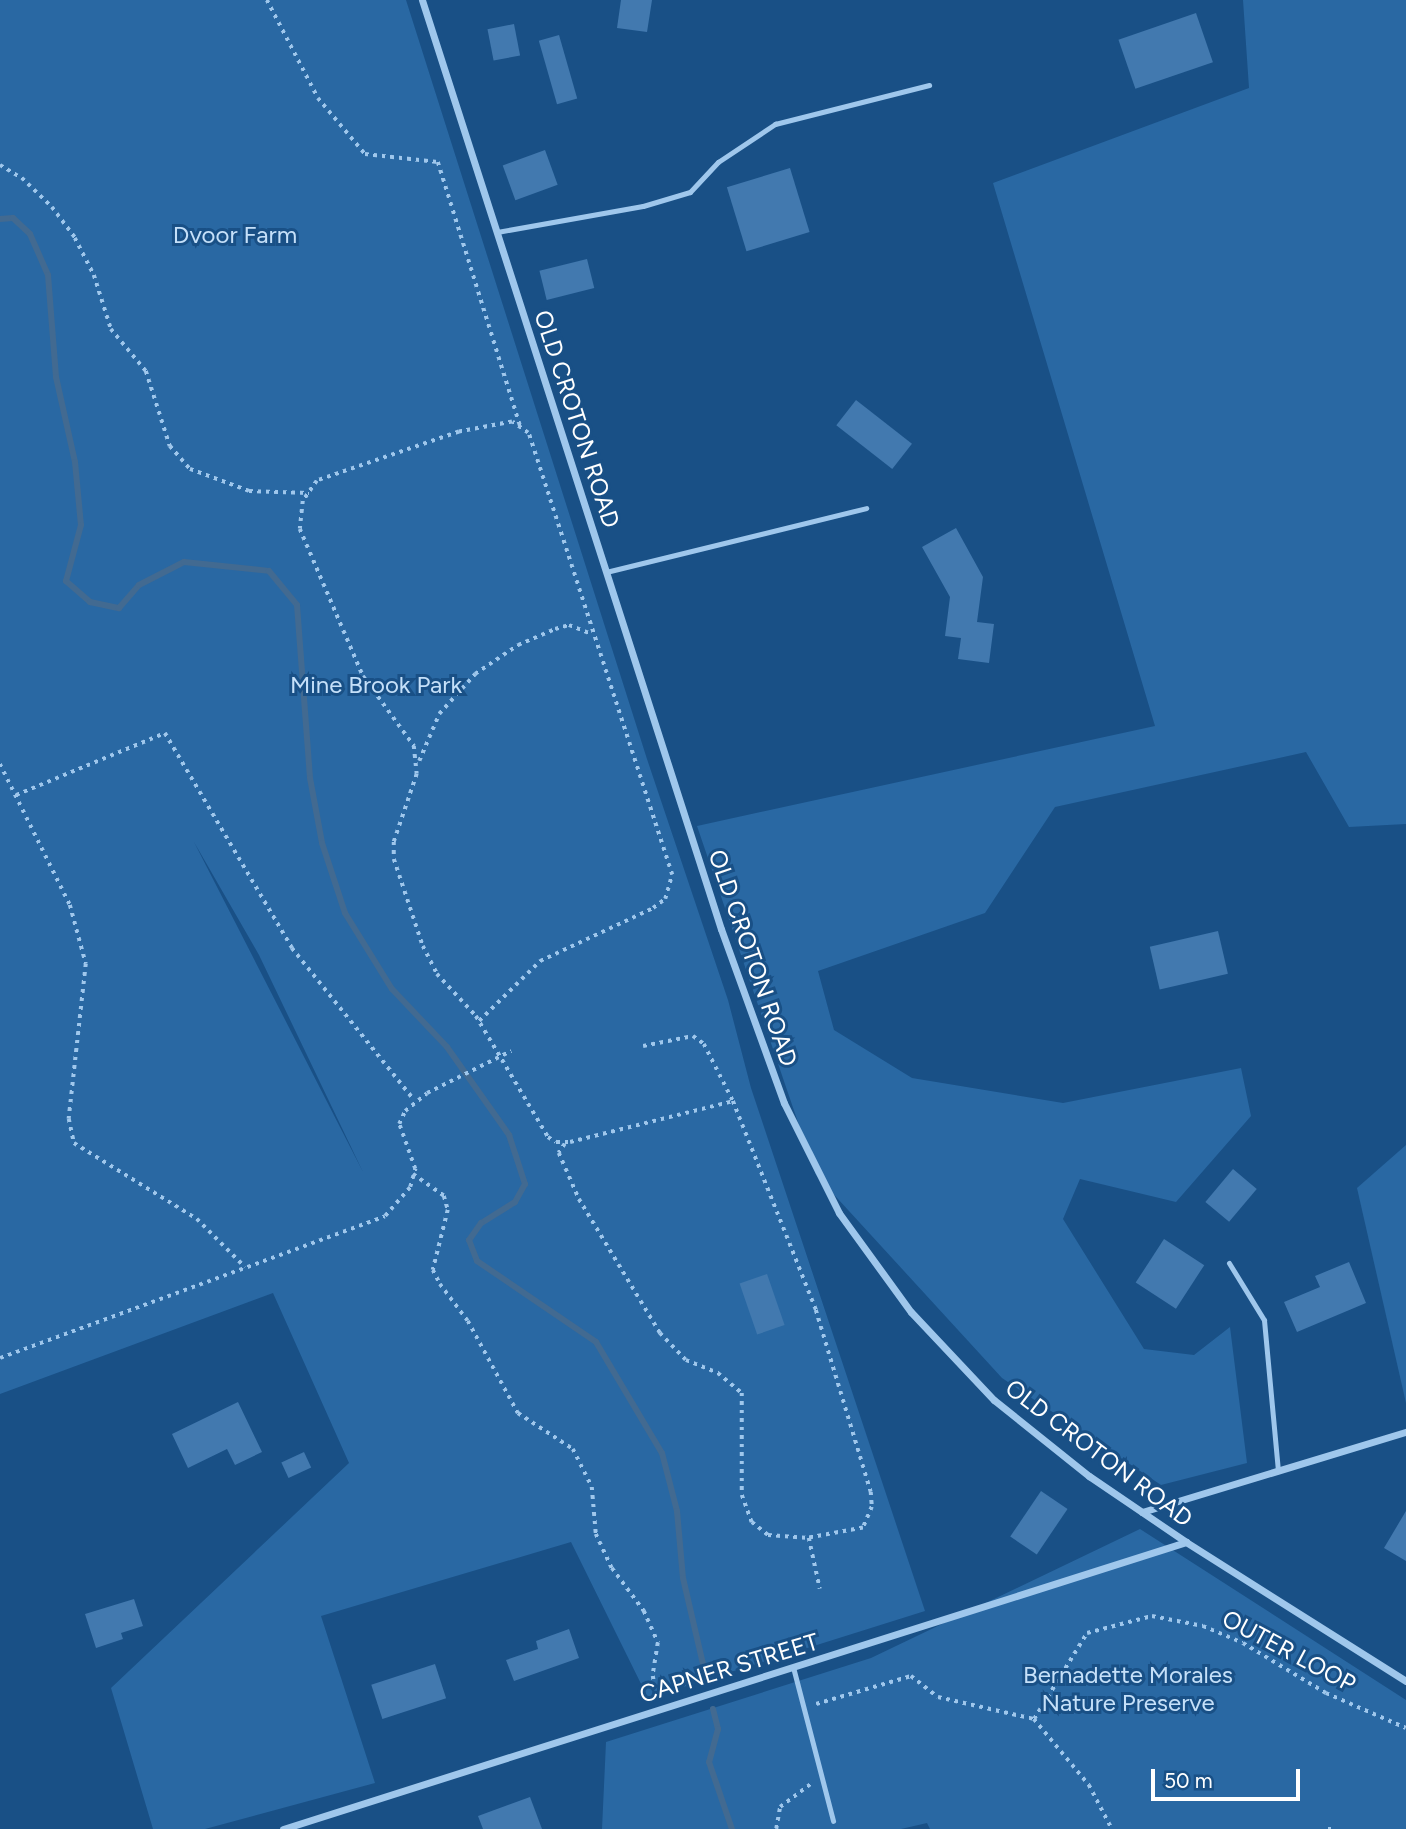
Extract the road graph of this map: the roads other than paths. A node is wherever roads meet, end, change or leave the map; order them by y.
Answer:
1 (422, 0) edge
2 (929, 85) dead end
3 (497, 232) junction
4 (866, 508) dead end
5 (606, 572) junction
6 (1229, 1263) dead end
7 (1406, 1432) edge
8 (1278, 1471) junction
9 (1142, 1512) junction
10 (1185, 1542) junction
11 (793, 1667) junction
12 (1406, 1681) edge
13 (833, 1821) dead end
14 (283, 1829) edge

1 - 3 street, OLD CROTON ROAD
2 - 3 lane
3 - 5 street, OLD CROTON ROAD
4 - 5 lane
5 - 9 street, OLD CROTON ROAD
6 - 8 lane
7 - 8 street
8 - 9 street
9 - 10 street, OLD CROTON ROAD
10 - 11 street, CAPNER STREET
10 - 12 street, OLD CROTON ROAD
11 - 13 lane
11 - 14 street, CAPNER STREET

